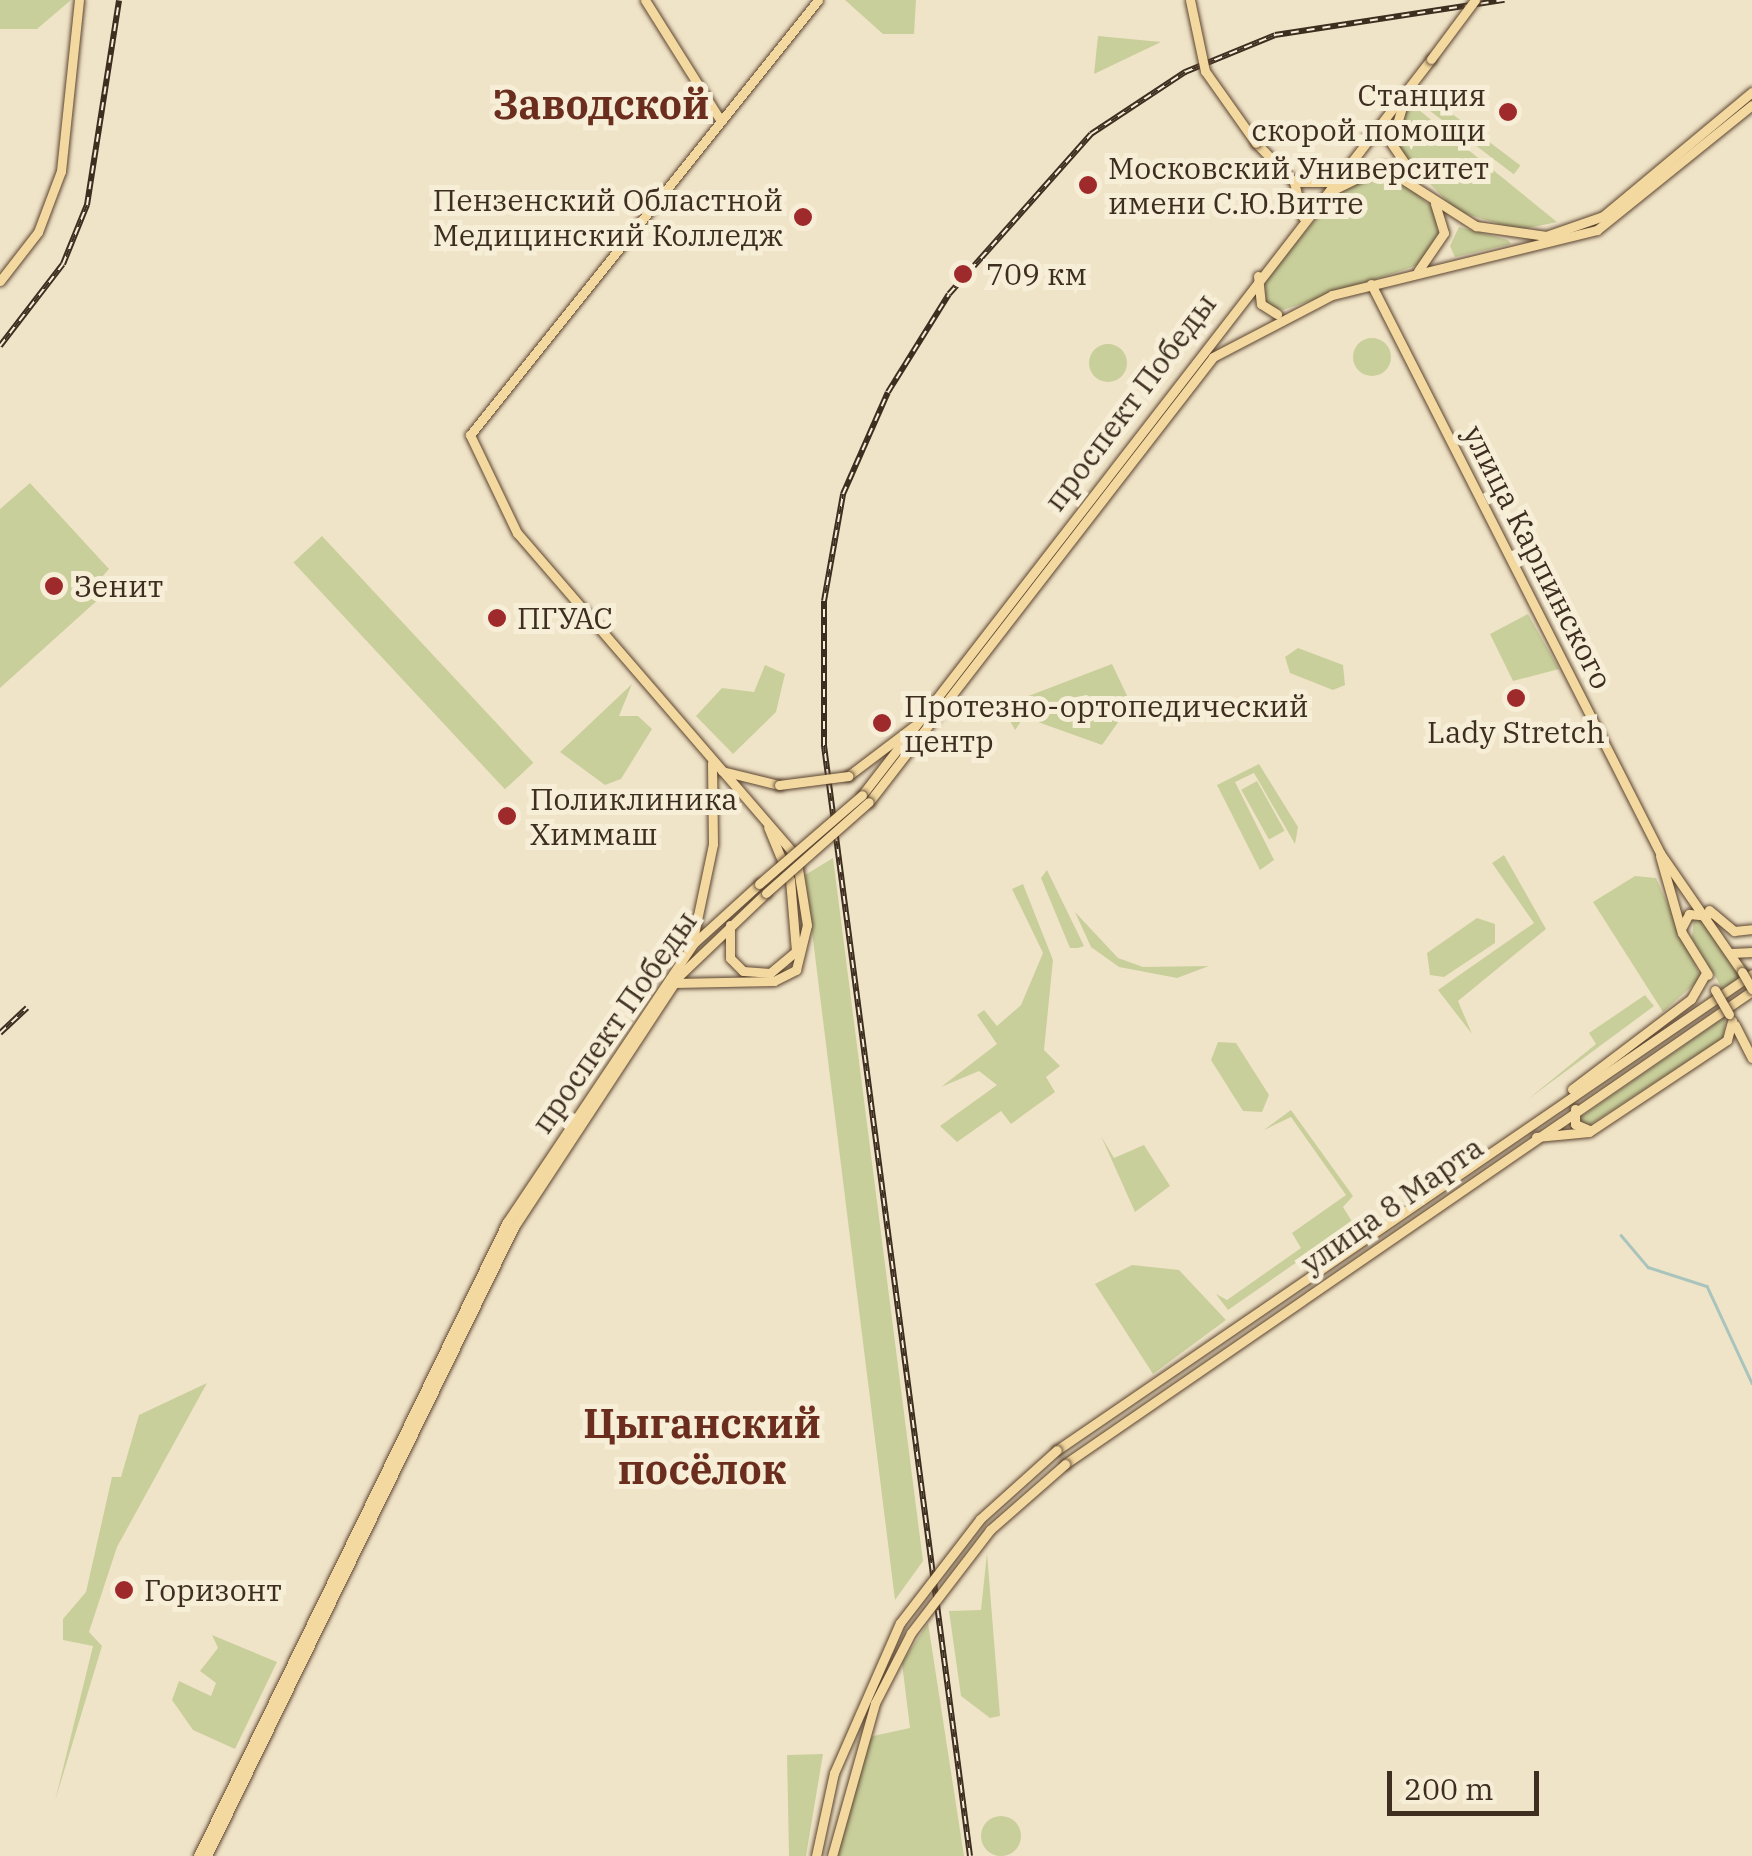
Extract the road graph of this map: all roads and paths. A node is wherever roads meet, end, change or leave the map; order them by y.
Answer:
1 (79, 0) edge
2 (645, 0) edge
3 (818, 0) edge
4 (1190, 0) edge
5 (1475, 0) edge
6 (1417, 75) junction
7 (1752, 92) edge
8 (1752, 104) edge
9 (721, 121) junction
10 (1367, 136) junction
11 (1392, 142) junction
12 (1337, 177) junction
13 (1294, 182) junction
14 (1422, 186) junction
15 (1317, 203) junction
16 (1303, 220) junction
17 (1258, 273) junction
18 (1416, 273) junction
19 (0, 282) edge
20 (1371, 284) junction
21 (1280, 315) junction
22 (986, 636) junction
23 (985, 656) junction
24 (962, 669) junction
25 (960, 690) junction
26 (928, 714) junction
27 (711, 758) junction
28 (722, 771) junction
29 (866, 799) junction
30 (1660, 854) junction
31 (799, 902) junction
32 (1703, 904) junction
33 (1709, 917) junction
34 (731, 922) junction
35 (1752, 929) edge
36 (1682, 933) junction
37 (1752, 952) edge
38 (1731, 953) junction
39 (686, 955) junction
40 (1706, 973) junction
41 (1747, 973) edge
42 (674, 983) junction
43 (1752, 990) edge
44 (1730, 1018) junction
45 (1728, 1040) junction
46 (1743, 1042) junction
47 (1752, 1058) edge
48 (1568, 1096) junction
49 (1575, 1110) junction
50 (1592, 1130) junction
51 (1534, 1138) junction
52 (1446, 1179) junction
53 (1454, 1193) junction
54 (1070, 1442) junction
55 (1077, 1456) junction
56 (198, 1856) edge
57 (207, 1856) edge
58 (816, 1856) edge
59 (832, 1856) edge

1 - 19 main road
2 - 9 main road
3 - 9 main road
4 - 13 main road, bridge
5 - 6 main road, bridge
6 - 10 main road, проспект Победы
6 - 11 main road
7 - 14 main road
8 - 18 main road, проспект Победы
9 - 27 main road
10 - 11 main road
10 - 12 main road, проспект Победы
11 - 14 main road
12 - 13 main road
12 - 15 main road, проспект Победы
13 - 16 main road
14 - 15 main road
14 - 18 main road
15 - 16 main road, проспект Победы
16 - 17 main road, проспект Победы
17 - 21 main road
17 - 22 main road, проспект Победы
18 - 20 main road, проспект Победы
20 - 21 main road, проспект Победы
20 - 30 main road, улица Карпинского
21 - 23 main road, проспект Победы
22 - 23 main road
22 - 24 main road, проспект Победы
23 - 25 main road, проспект Победы
24 - 25 main road
24 - 26 main road, проспект Победы
25 - 29 main road, проспект Победы
26 - 28 main road, bridge
26 - 29 main road, проспект Победы
27 - 28 main road
27 - 39 main road
28 - 31 main road
29 - 34 main road, проспект Победы, bridge
29 - 39 main road, проспект Победы, bridge
30 - 32 main road, улица Карпинского
30 - 36 main road, улица Карпинского
31 - 34 main road
31 - 42 main road
32 - 33 main road, улица Карпинского
32 - 35 main road
33 - 36 main road
33 - 38 main road, улица Карпинского
34 - 42 main road, проспект Победы
36 - 40 main road, улица Карпинского
37 - 38 main road
38 - 41 main road, улица Карпинского
39 - 56 main road, проспект Победы
40 - 44 main road, улица Карпинского, bridge
40 - 48 main road
41 - 43 main road, улица Карпинского, bridge
41 - 48 main road, улица 8 Марта
42 - 57 main road, проспект Победы
43 - 49 main road, улица 8 Марта
44 - 45 main road
44 - 46 main road, улица Карпинского
45 - 46 main road
45 - 50 main road
46 - 47 main road, улица Карпинского
48 - 52 main road, улица 8 Марта
49 - 50 main road
49 - 51 main road, улица 8 Марта
50 - 51 main road
51 - 53 main road, улица 8 Марта
52 - 53 main road
52 - 54 main road, улица 8 Марта
53 - 55 main road, улица 8 Марта
54 - 55 main road
54 - 58 main road, улица 8 Марта, bridge
55 - 59 main road, улица 8 Марта, bridge

